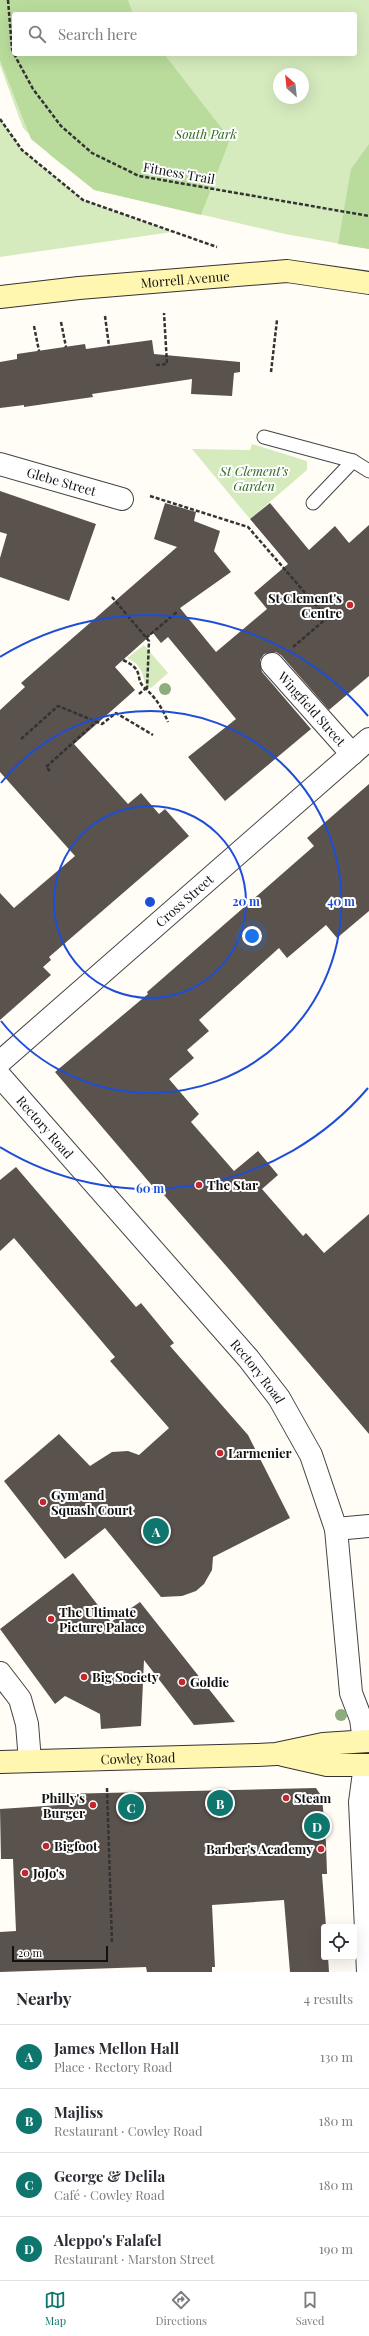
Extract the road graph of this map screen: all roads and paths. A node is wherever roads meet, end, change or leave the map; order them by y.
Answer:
1 (8, 0) edge
2 (12, 49) edge
3 (15, 56) edge
4 (0, 119) edge
5 (369, 216) edge
6 (222, 249) dead end
7 (369, 283) edge
8 (0, 297) edge
9 (164, 314) dead end
10 (104, 316) dead end
11 (277, 320) dead end
12 (62, 322) dead end
13 (34, 326) dead end
14 (109, 346) dead end
15 (66, 347) dead end
16 (39, 351) dead end
17 (156, 365) dead end
18 (271, 372) dead end
19 (264, 437) dead end
20 (353, 461) junction
21 (0, 464) edge
22 (369, 471) edge
23 (148, 496) dead end
24 (122, 499) dead end
25 (313, 503) dead end
26 (112, 597) dead end
27 (178, 611) dead end
28 (146, 638) junction
29 (123, 660) dead end
30 (272, 664) joint
31 (147, 688) junction
32 (138, 694) dead end
33 (96, 722) junction
34 (168, 722) dead end
35 (153, 735) dead end
36 (21, 739) dead end
37 (364, 745) edge
38 (50, 771) dead end
39 (0, 1062) edge
40 (0, 1076) edge
41 (369, 1526) edge
42 (336, 1529) junction
43 (0, 1673) edge
44 (366, 1741) edge
45 (276, 1754) junction
46 (30, 1761) junction
47 (0, 1762) edge
48 (367, 1765) edge
49 (107, 1785) dead end
50 (112, 1943) dead end
51 (368, 1972) edge

1 - 2 path, Fitness Trail
3 - 5 path, Fitness Trail
4 - 6 path
7 - 8 main road, Morrell Avenue
9 - 17 path
10 - 14 path
11 - 18 path
12 - 15 path
13 - 16 path
19 - 20 lane
20 - 22 lane
20 - 25 lane
21 - 24 street, Glebe Street
23 - 30 path
26 - 28 path
27 - 28 path
28 - 31 path
29 - 31 path
30 - 37 street, Wingfield Street
31 - 32 path
31 - 34 path
33 - 35 path
33 - 36 path
33 - 38 path
37 - 39 street, Cross Street
40 - 42 street, Rectory Road
41 - 42 street
42 - 44 street, Rectory Road
43 - 46 street
44 - 45 main road, Cowley Road
45 - 46 main road, Cowley Road
45 - 48 main road, Cowley Road
46 - 47 main road, Cowley Road
48 - 51 street
49 - 50 path

